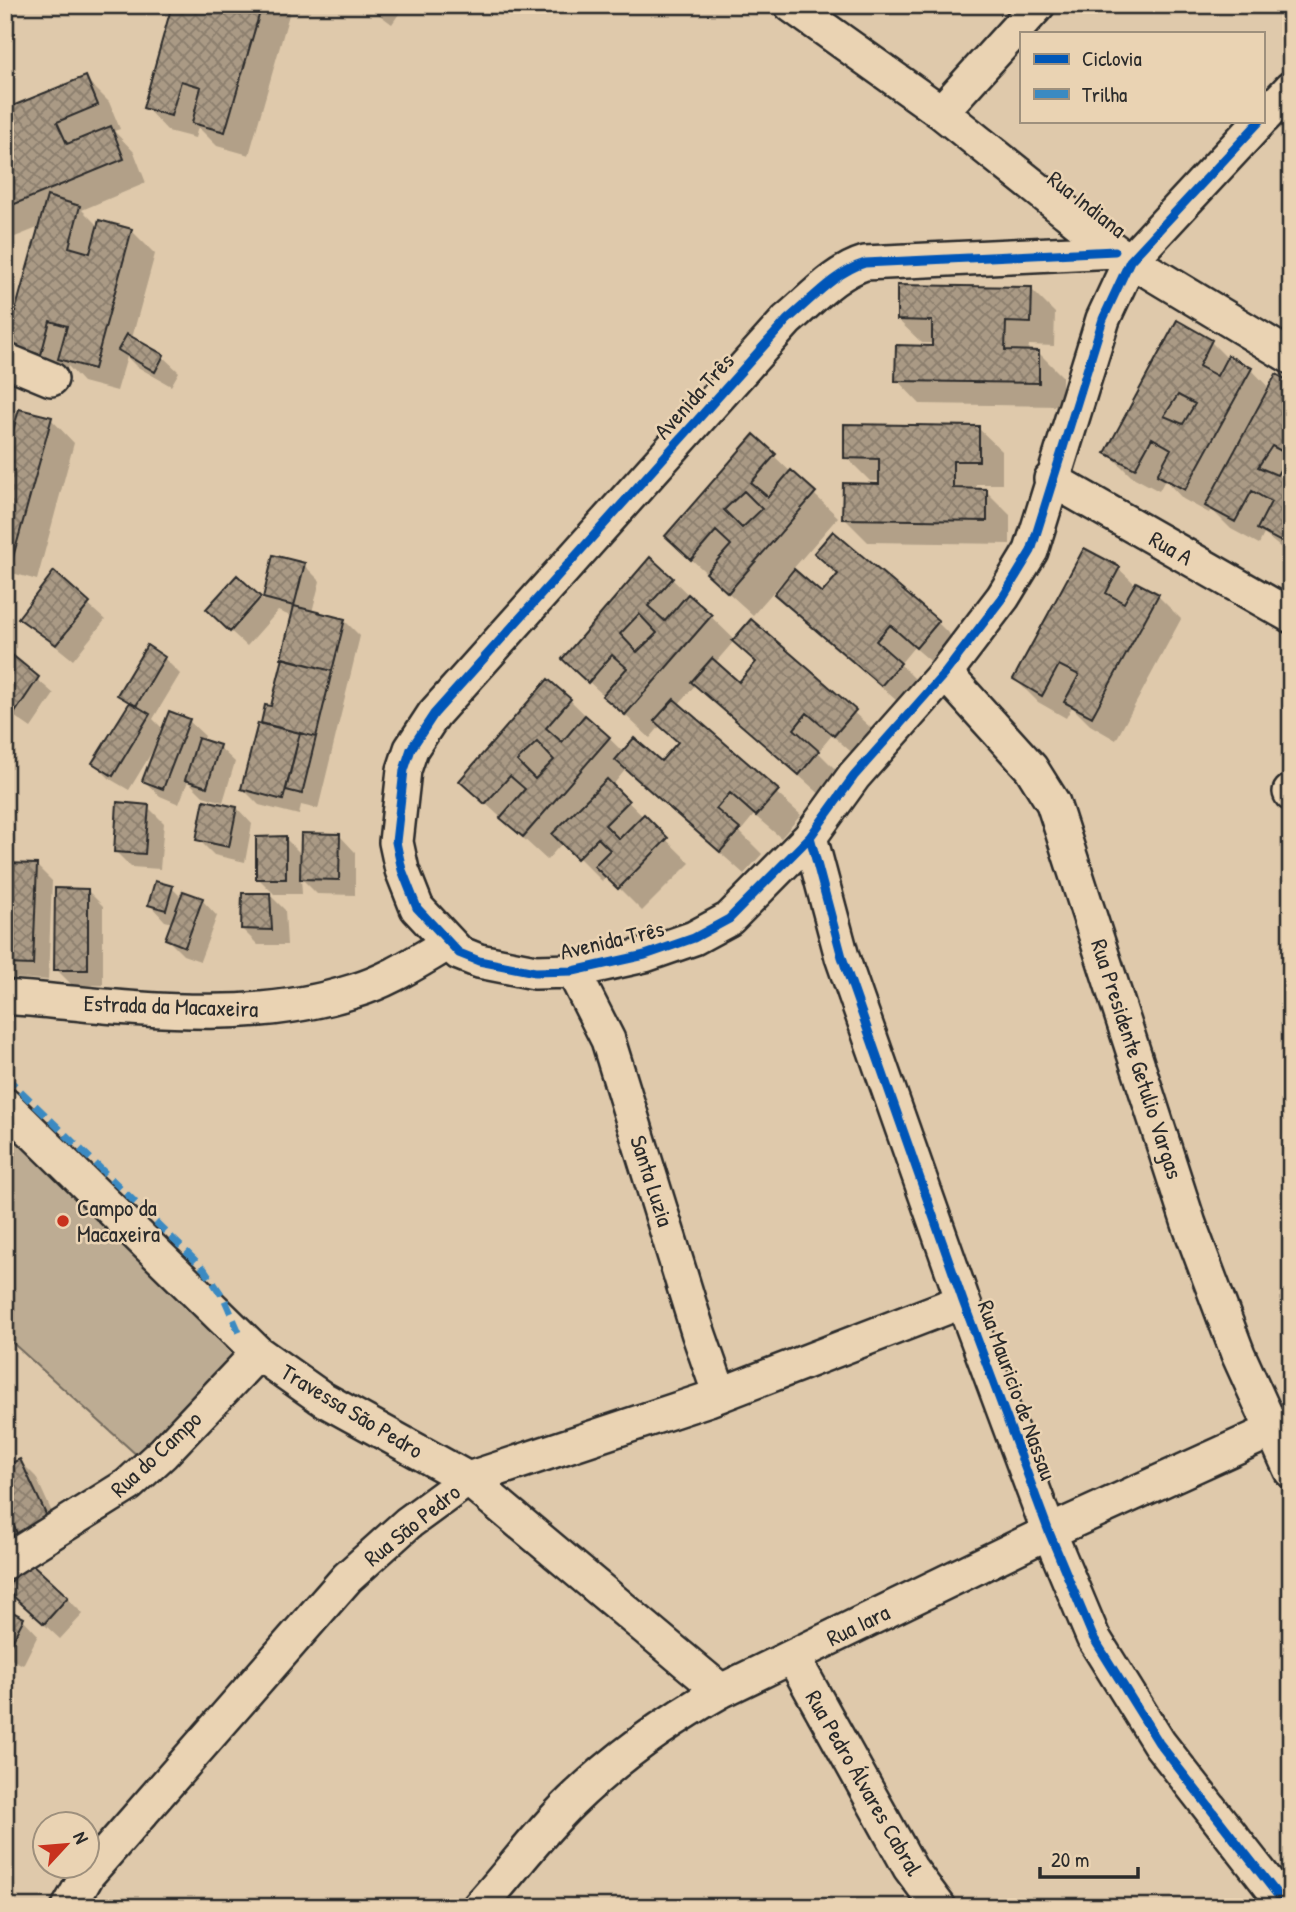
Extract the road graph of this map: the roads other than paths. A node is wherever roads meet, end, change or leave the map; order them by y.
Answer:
1 (791, 5) edge
2 (1038, 5) edge
3 (1291, 88) edge
4 (941, 112) junction
5 (1264, 116) edge
6 (1258, 122) edge
7 (1123, 256) junction
8 (1291, 357) edge
9 (5, 360) edge
10 (51, 379) dead end
11 (1051, 479) junction
12 (1291, 616) edge
13 (944, 673) junction
14 (810, 837) junction
15 (449, 943) junction
16 (573, 971) junction
17 (5, 997) edge
18 (5, 1105) edge
19 (963, 1301) junction
20 (258, 1353) junction
21 (720, 1395) junction
22 (1282, 1426) edge
23 (1291, 1471) edge
24 (468, 1479) junction
25 (1049, 1532) junction
26 (5, 1562) edge
27 (793, 1657) junction
28 (721, 1691) junction
29 (494, 1902) edge
30 (69, 1907) edge
31 (939, 1907) edge
32 (1287, 1907) edge

1 - 4 street, Rua Indiana
2 - 4 street
3 - 5 street, Avenida Três
4 - 7 street, Rua Indiana
6 - 7 street, Avenida Três
7 - 8 street, Rua Indiana
7 - 11 street, Avenida Três
7 - 15 street, Avenida Três
9 - 10 street
11 - 12 street, Rua A
11 - 13 street, Avenida Três
13 - 14 street, Avenida Três
13 - 22 street, Rua Presidente Getulio Vargas
14 - 16 street, Avenida Três
14 - 19 street, Rua Mauricio de Nassau
15 - 16 street, Avenida Três
15 - 17 street, Estrada da Macaxeira
16 - 21 street, Santa Luzia
18 - 20 street, Travessa São Pedro
19 - 21 street, Rua São Pedro
19 - 25 street, Rua Mauricio de Nassau
20 - 24 street, Travessa São Pedro
20 - 26 street, Rua do Campo
21 - 24 street, Rua São Pedro
22 - 23 street, Rua Presidente Getulio Vargas
22 - 25 street, Rua Iara
24 - 28 street, Travessa São Pedro
24 - 30 street, Rua São Pedro
25 - 27 street, Rua Iara
25 - 32 street, Rua Mauricio de Nassau
27 - 28 street, Rua Iara
27 - 31 street, Rua Pedro Álvares Cabral
28 - 29 street, Rua Iara

